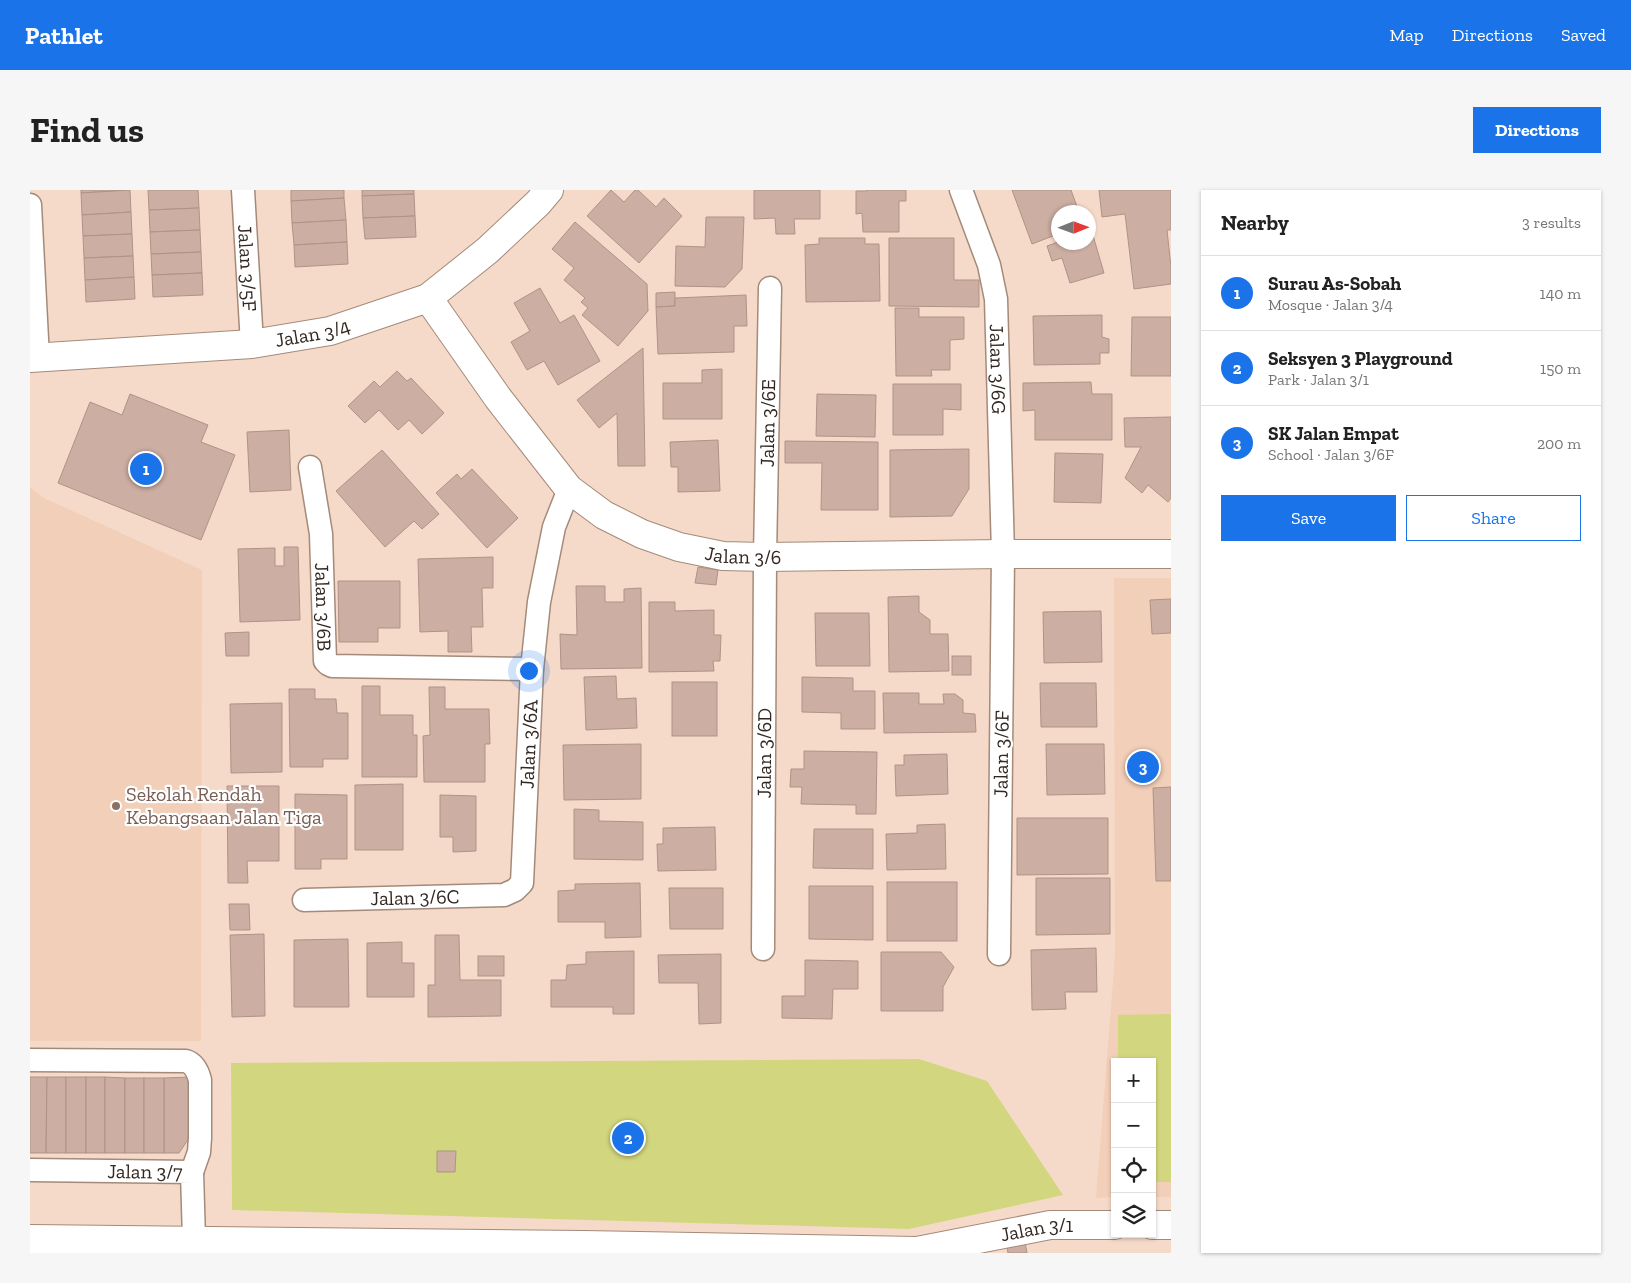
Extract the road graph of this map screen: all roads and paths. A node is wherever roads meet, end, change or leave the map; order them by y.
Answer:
1 (243, 190) edge
2 (549, 190) edge
3 (961, 190) edge
4 (30, 205) edge
5 (770, 288) dead end
6 (428, 298) junction
7 (252, 344) junction
8 (34, 358) edge
9 (310, 467) dead end
10 (569, 489) junction
11 (1003, 554) junction
12 (1171, 554) edge
13 (765, 557) junction
14 (532, 669) junction
15 (522, 882) joint
16 (304, 900) dead end
17 (763, 949) dead end
18 (999, 954) dead end
19 (30, 1060) edge
20 (30, 1170) edge
21 (192, 1172) junction
22 (1111, 1225) edge
23 (1156, 1225) edge
24 (1171, 1226) edge
25 (30, 1239) edge
26 (194, 1240) junction
27 (252, 1247) edge

1 - 7 street, Jalan 3/5F
2 - 6 street, Jalan 3/4
3 - 11 street, Jalan 3/6G
4 - 8 street
5 - 13 street, Jalan 3/6E
6 - 7 street, Jalan 3/4
6 - 10 street, Jalan 3/6
7 - 8 street, Jalan 3/4
9 - 14 street, Jalan 3/6B
10 - 13 street, Jalan 3/6
10 - 14 street, Jalan 3/6A
11 - 12 street, Jalan 3/6
11 - 13 street, Jalan 3/6
11 - 18 street, Jalan 3/6F
13 - 17 street, Jalan 3/6D
14 - 15 street, Jalan 3/6A
15 - 16 street, Jalan 3/6C
19 - 21 street
20 - 21 street, Jalan 3/7
21 - 26 street, Jalan 3/7
22 - 27 street, Jalan 3/1
23 - 24 street
25 - 26 street, Jalan 3/1
26 - 27 street, Jalan 3/1

